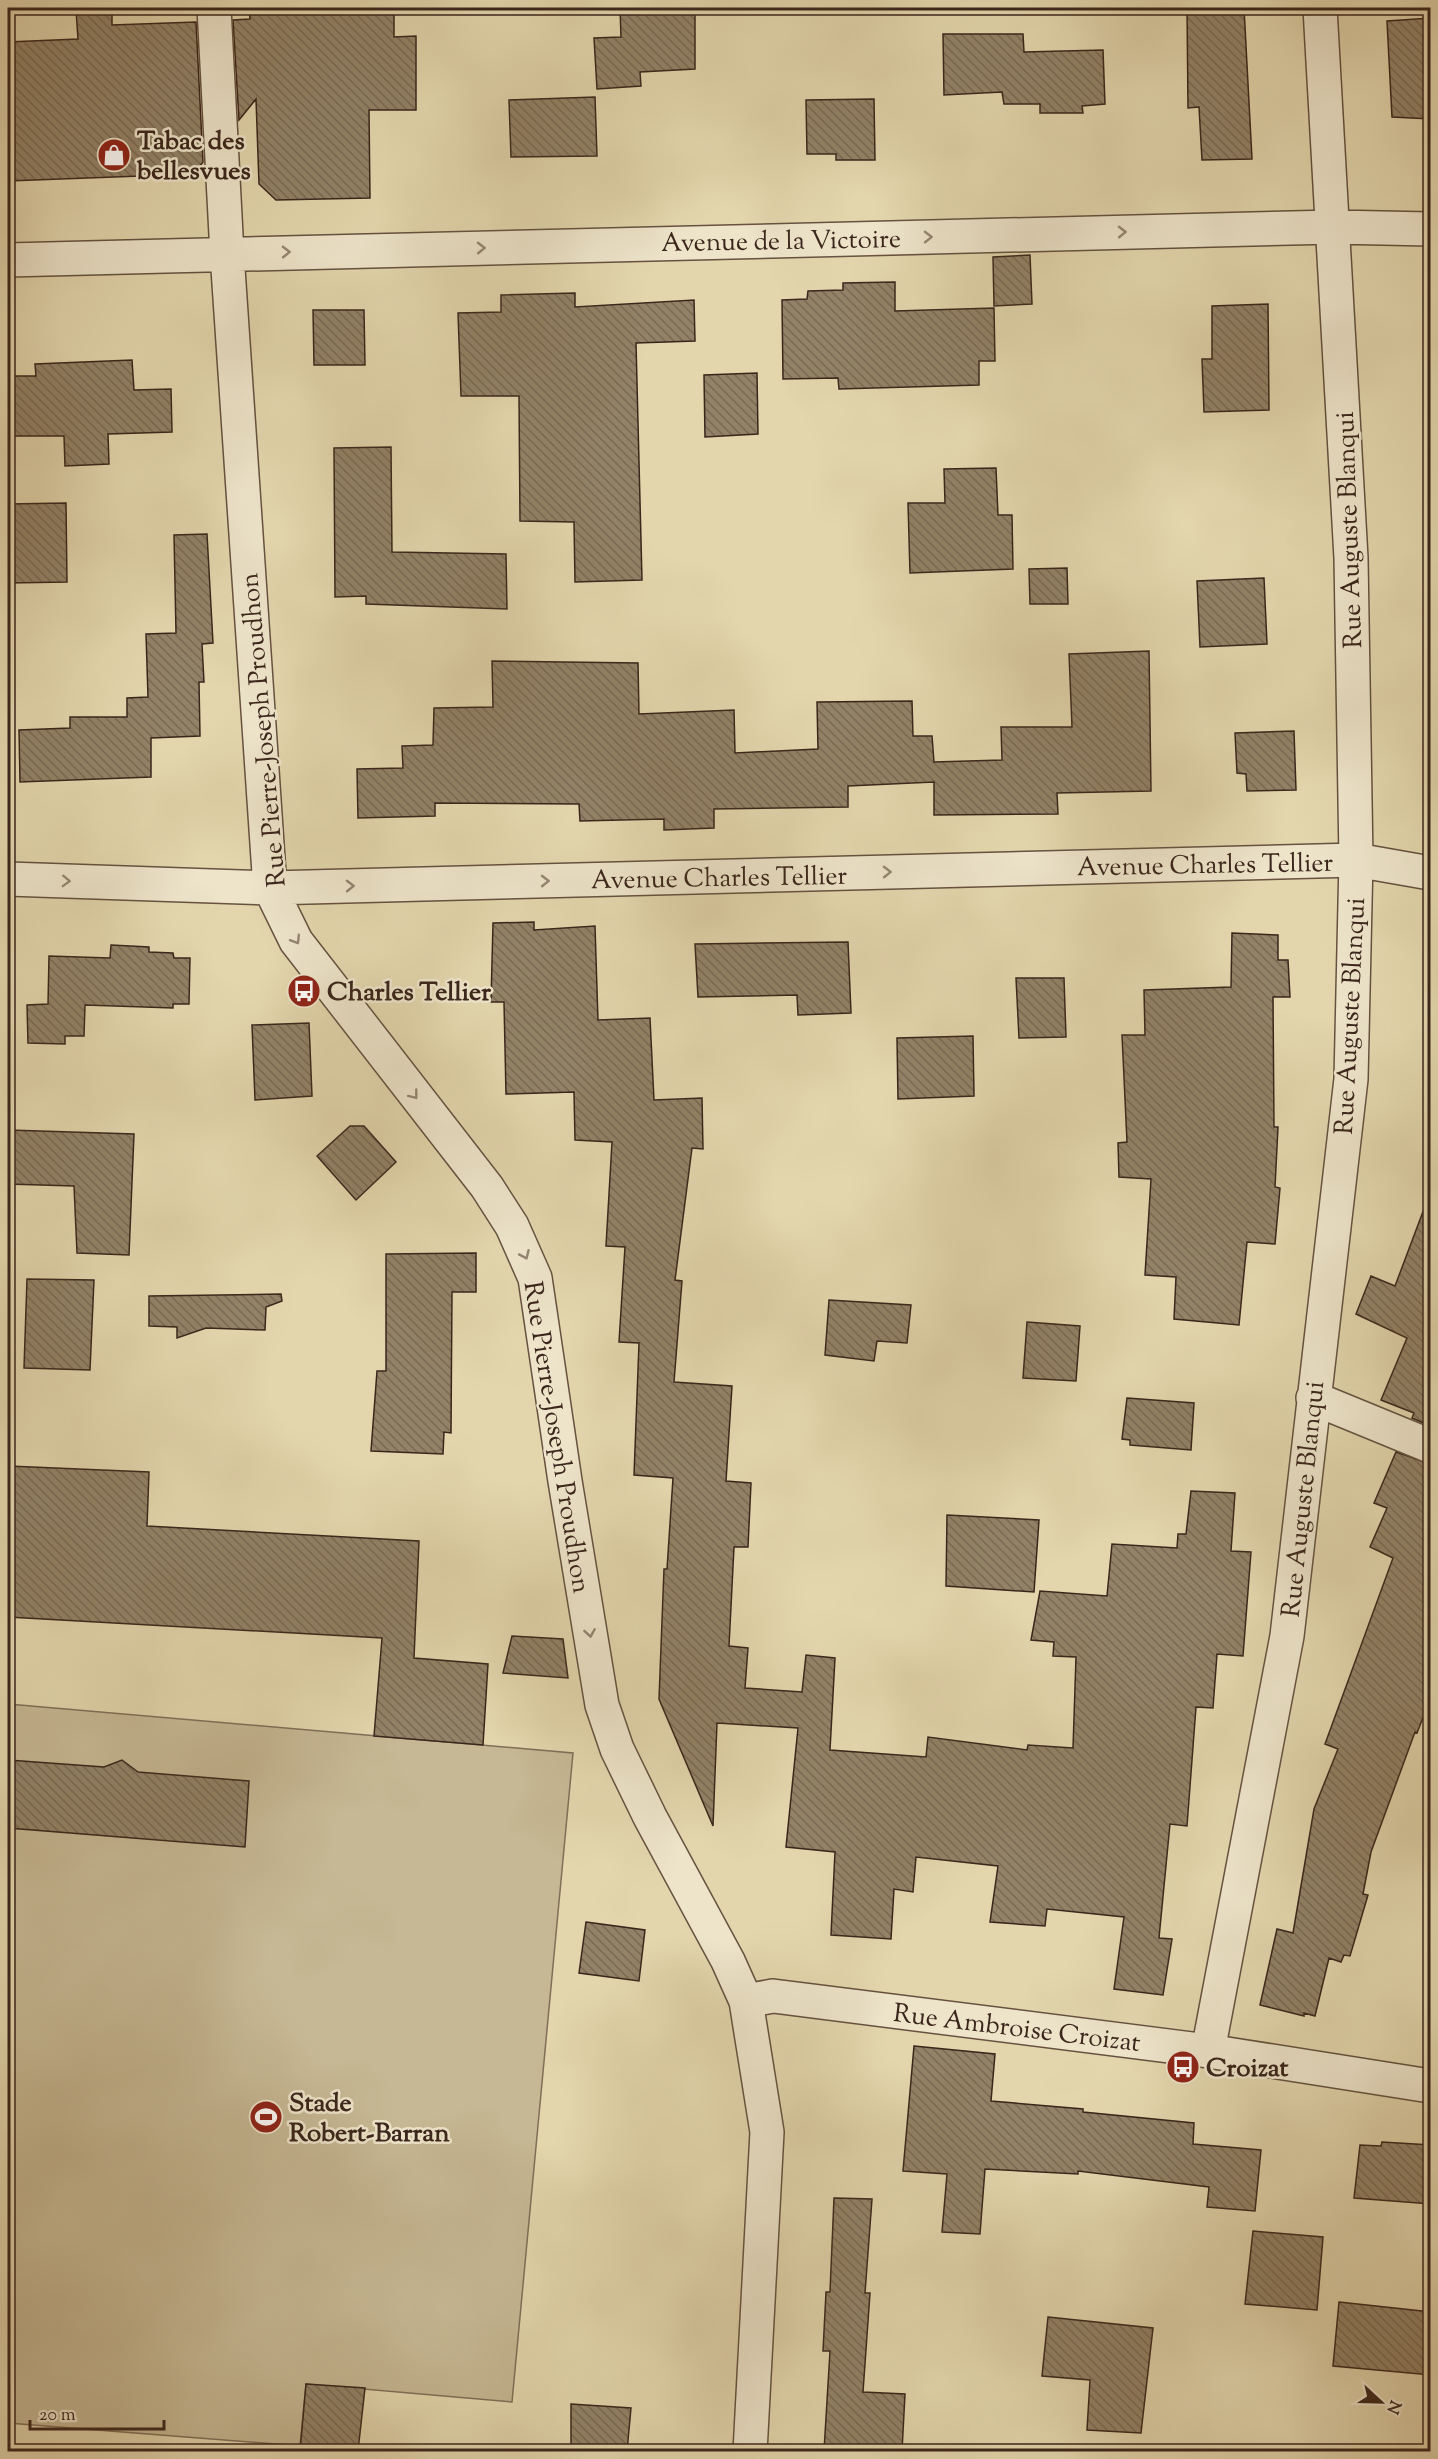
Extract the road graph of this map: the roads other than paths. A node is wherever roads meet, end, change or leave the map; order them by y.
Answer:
1 (214, 8) edge
2 (1320, 8) edge
3 (1334, 226) junction
4 (1431, 229) edge
5 (227, 254) junction
6 (8, 260) edge
7 (1356, 860) junction
8 (1431, 873) edge
9 (8, 879) edge
10 (270, 888) junction
11 (1313, 1398) junction
12 (1431, 1446) edge
13 (746, 2001) junction
14 (1209, 2051) junction
15 (1431, 2086) edge
16 (750, 2451) edge

1 - 5 street, Rue Pierre-Joseph Proudhon
2 - 3 street, Rue Auguste Blanqui
3 - 4 street, Avenue de la Victoire
5 -> 3 street, Avenue de la Victoire
3 - 7 street, Rue Auguste Blanqui
5 - 6 street, Avenue de la Victoire
5 - 10 street, Rue Pierre-Joseph Proudhon
7 - 8 street, Avenue Charles Tellier
10 -> 7 street, Avenue Charles Tellier
7 - 11 street, Rue Auguste Blanqui
9 -> 10 street, Avenue Charles Tellier
10 -> 13 street, Rue Pierre-Joseph Proudhon
11 - 12 street
11 - 14 street, Rue Auguste Blanqui
13 - 14 street, Rue Ambroise Croizat
13 - 16 street, Rue Pierre-Joseph Proudhon
14 - 15 street, Rue Ambroise Croizat

